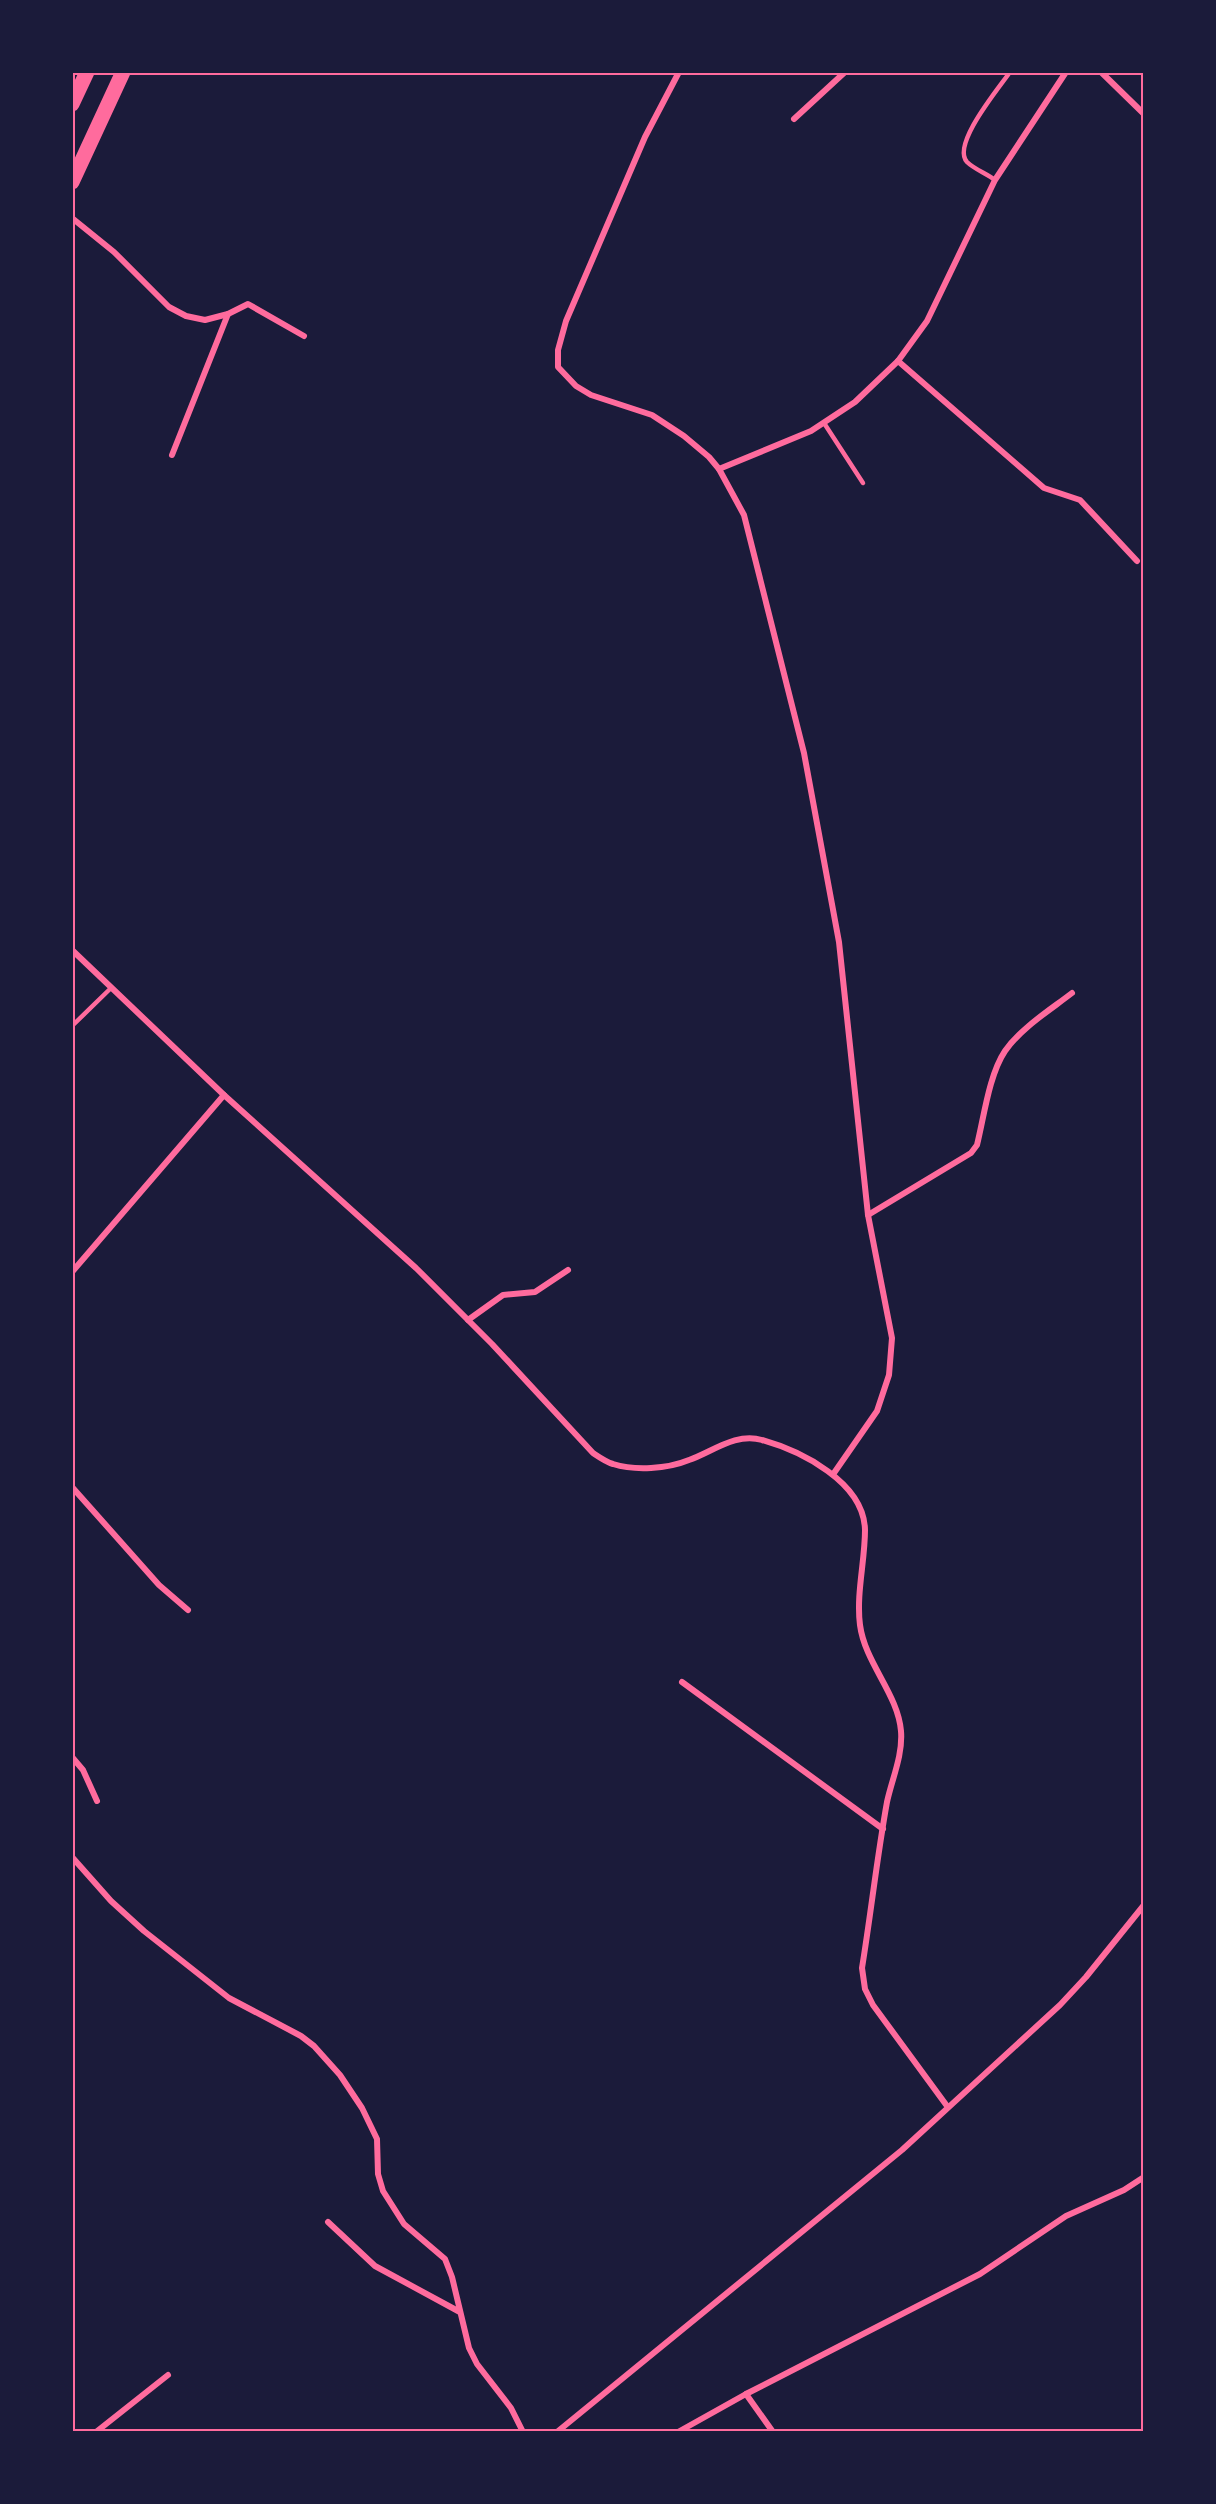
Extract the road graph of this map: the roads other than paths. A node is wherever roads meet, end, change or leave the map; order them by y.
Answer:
1 (87, 72) edge
2 (123, 72) edge
3 (679, 72) edge
4 (845, 72) edge
5 (1010, 72) edge
6 (1066, 72) edge
7 (1101, 72) edge
8 (74, 94) edge
9 (1144, 114) edge
10 (794, 118) dead end
11 (995, 180) junction
12 (72, 182) edge
13 (72, 218) edge
14 (228, 314) junction
15 (304, 336) dead end
16 (898, 361) junction
17 (824, 423) junction
18 (172, 455) dead end
19 (719, 469) junction
20 (862, 483) dead end
21 (1137, 561) dead end
22 (72, 950) edge
23 (111, 988) junction
24 (1072, 993) dead end
25 (72, 1026) edge
26 (224, 1095) junction
27 (868, 1215) junction
28 (568, 1270) dead end
29 (72, 1272) edge
30 (468, 1320) junction
31 (834, 1473) junction
32 (72, 1487) edge
33 (188, 1610) dead end
34 (682, 1682) dead end
35 (72, 1757) edge
36 (97, 1801) dead end
37 (883, 1829) junction
38 (72, 1857) edge
39 (1144, 1905) edge
40 (947, 2106) junction
41 (1144, 2177) edge
42 (328, 2222) dead end
43 (458, 2311) junction
44 (168, 2375) dead end
45 (746, 2394) junction
46 (96, 2432) edge
47 (523, 2432) edge
48 (557, 2432) edge
49 (679, 2432) edge
50 (773, 2432) edge

1 - 8 main road
2 - 12 main road
3 - 19 street
4 - 10 street
5 - 11 lane
6 - 11 street
7 - 9 street
11 - 16 street
13 - 14 street
14 - 15 street
14 - 18 street
16 - 17 street
16 - 21 street
17 - 19 street
17 - 20 lane
19 - 27 street
22 - 23 street
23 - 25 lane
23 - 26 street
24 - 27 street
26 - 29 street
26 - 30 street
27 - 31 street
28 - 30 street
30 - 31 street
31 - 37 street
32 - 33 street
34 - 37 street
35 - 36 street
37 - 40 street
38 - 43 street
39 - 40 street
40 - 48 street
41 - 45 street
42 - 43 street
43 - 47 street
44 - 46 street
45 - 49 street
45 - 50 street

